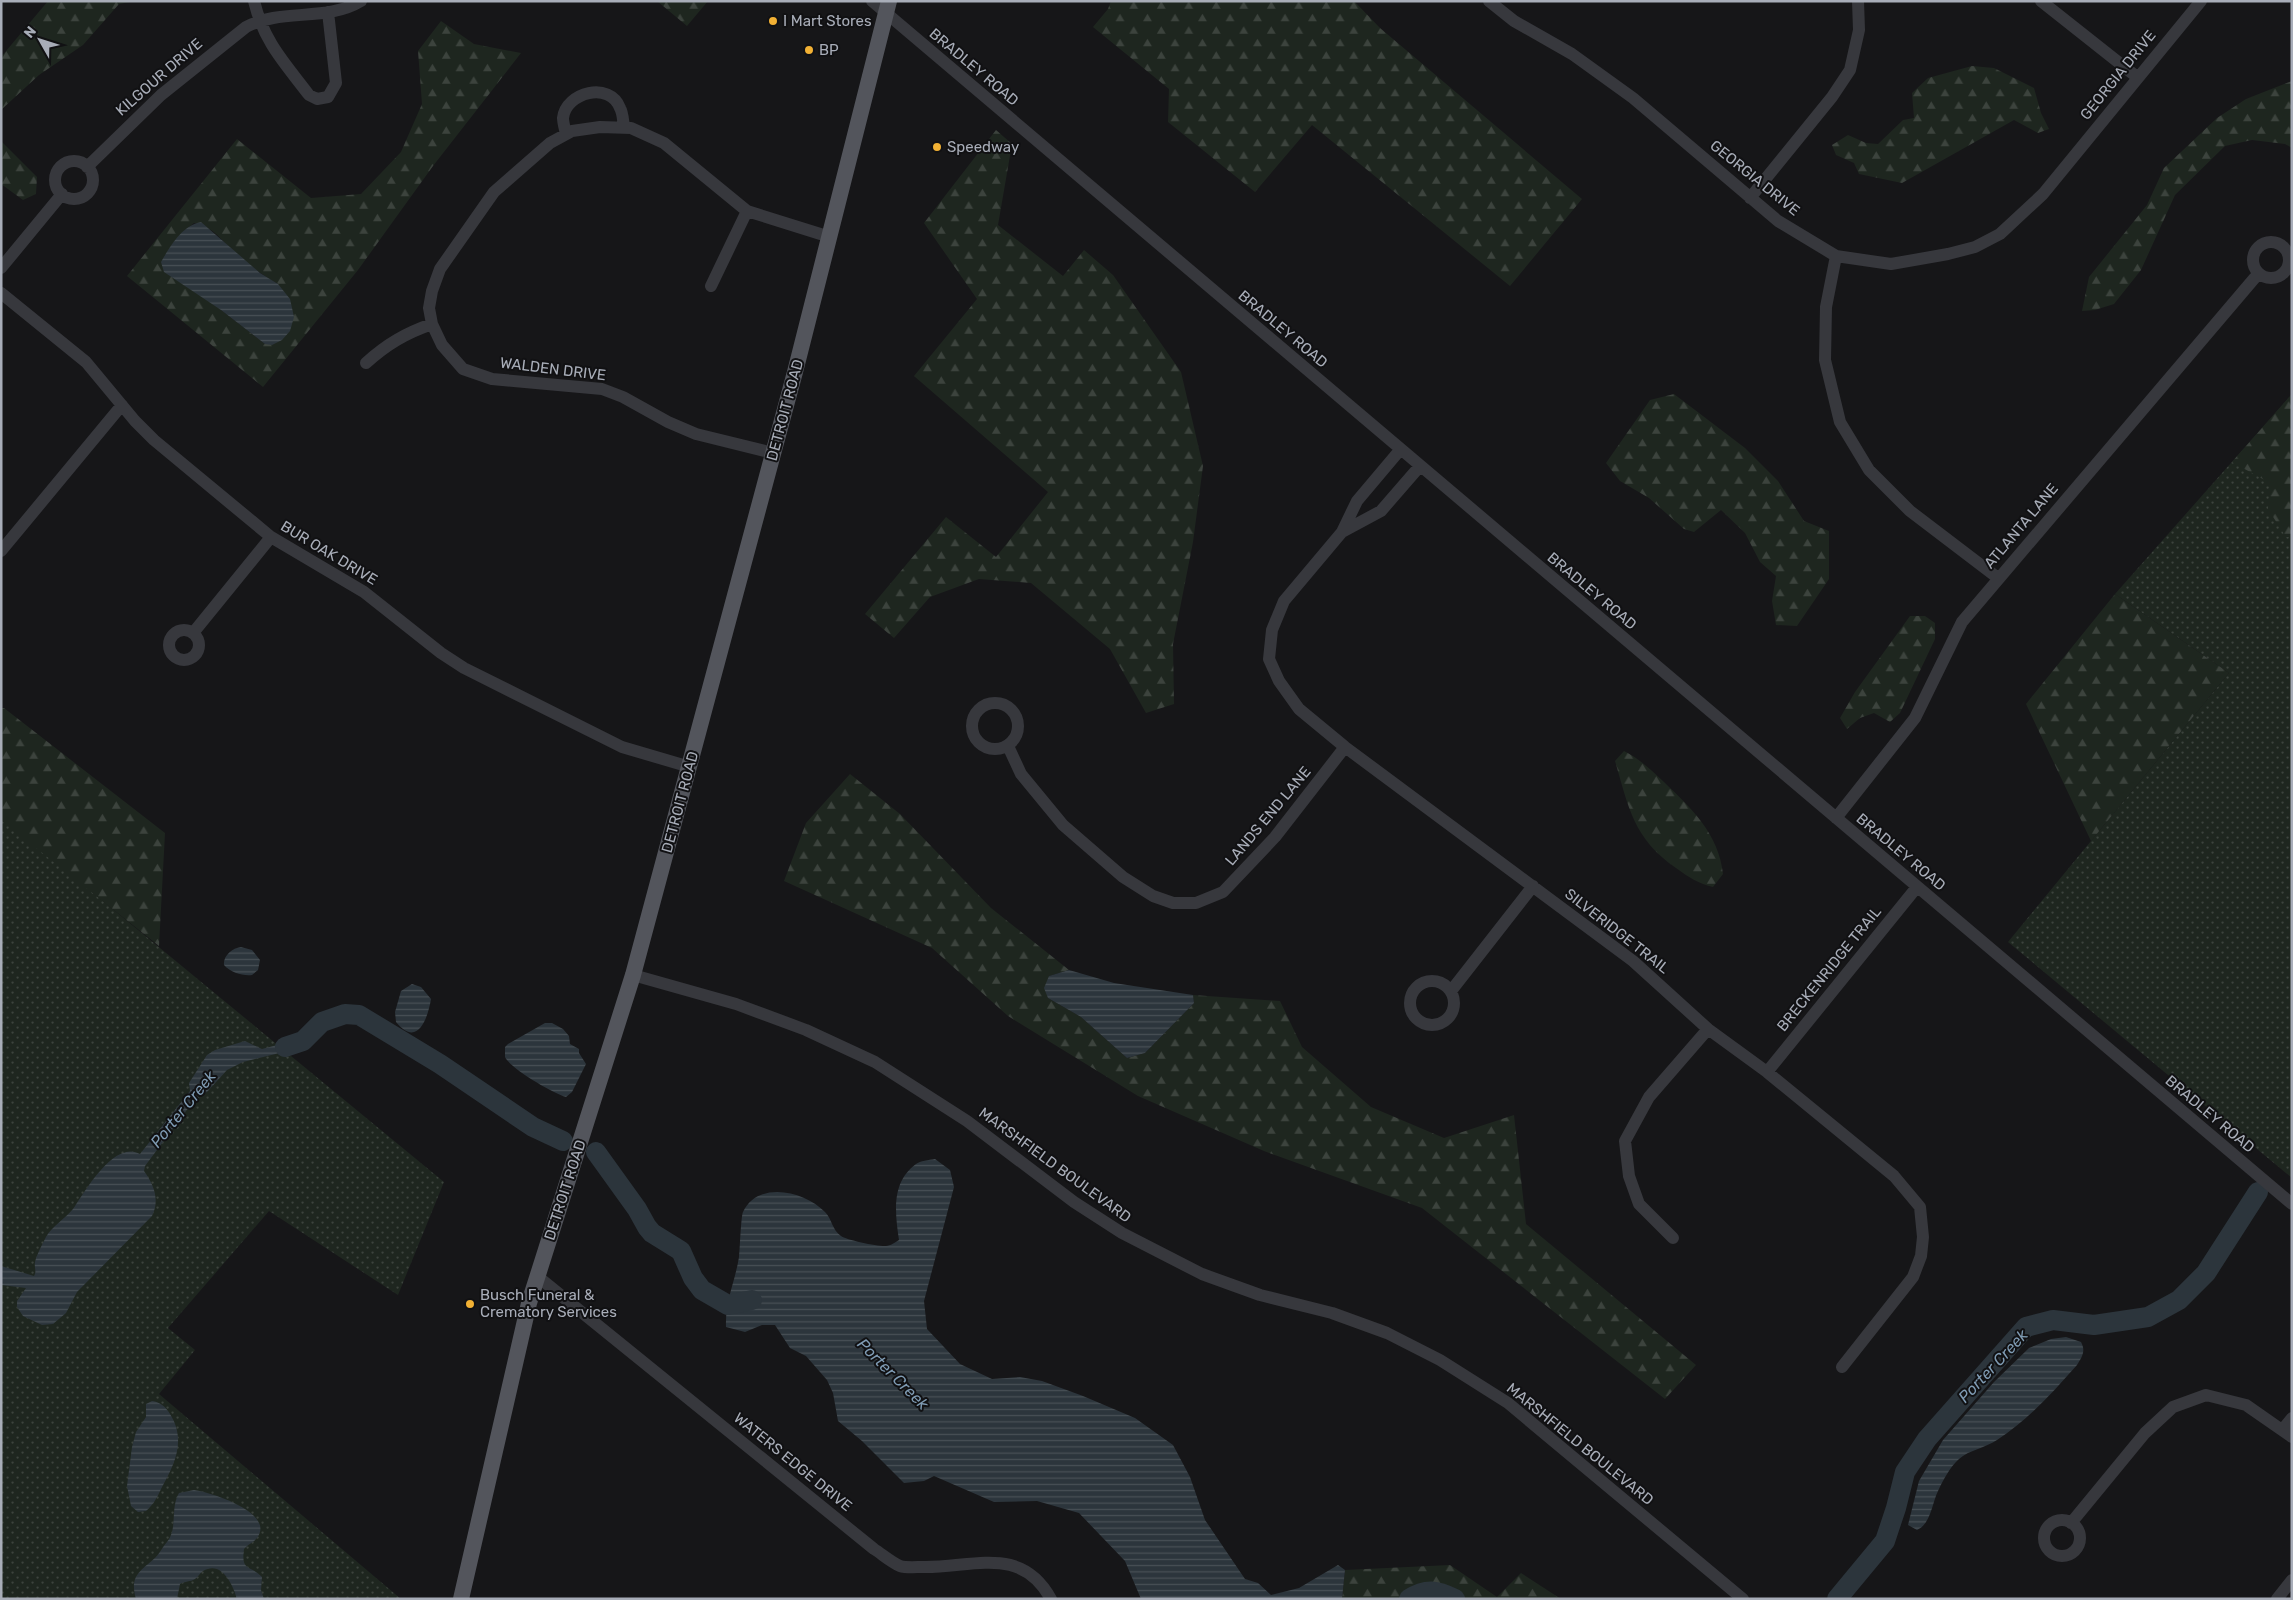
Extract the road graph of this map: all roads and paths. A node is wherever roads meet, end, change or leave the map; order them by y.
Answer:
1 (254, 1) edge
2 (361, 1) edge
3 (872, 1) edge
4 (1489, 1) edge
5 (1858, 1) edge
6 (2041, 1) edge
7 (2201, 1) edge
8 (888, 7) edge
9 (328, 12) junction
10 (259, 22) junction
11 (2137, 77) junction
12 (624, 127) junction
13 (566, 134) junction
14 (87, 166) junction
15 (62, 194) junction
16 (1750, 198) junction
17 (747, 211) junction
18 (830, 237) junction
19 (1836, 256) junction
20 (1, 268) edge
21 (2258, 274) dead end
22 (711, 286) dead end
23 (1, 293) edge
24 (432, 324) junction
25 (366, 363) dead end
26 (122, 406) junction
27 (1400, 450) junction
28 (773, 453) junction
29 (1420, 466) junction
30 (1342, 532) junction
31 (271, 537) junction
32 (1, 552) edge
33 (1998, 578) junction
34 (193, 633) dead end
35 (1008, 746) dead end
36 (1345, 748) junction
37 (690, 767) junction
38 (1836, 818) junction
39 (1532, 886) junction
40 (1917, 887) junction
41 (633, 975) junction
42 (1451, 991) dead end
43 (1708, 1029) junction
44 (1767, 1072) junction
45 (2292, 1204) edge
46 (1673, 1238) dead end
47 (537, 1276) junction
48 (1842, 1367) dead end
49 (2292, 1418) edge
50 (2287, 1433) edge
51 (2072, 1523) dead end
52 (2292, 1580) edge
53 (461, 1599) edge
54 (1051, 1599) edge
55 (1743, 1599) edge
56 (2277, 1599) edge

1 - 10 street
2 - 9 street, KILGOUR DRIVE
3 - 8 street, BRADLEY ROAD
4 - 16 street, GEORGIA DRIVE
5 - 16 street
6 - 11 street
7 - 11 street, GEORGIA DRIVE
8 - 18 main road, DETROIT ROAD
8 - 27 street, BRADLEY ROAD
9 - 10 street, KILGOUR DRIVE
9 - 10 street
10 - 14 street, KILGOUR DRIVE
11 - 19 street, GEORGIA DRIVE
12 - 13 street, WALDEN DRIVE
12 - 13 street
12 - 17 street, WALDEN DRIVE
13 - 24 street, WALDEN DRIVE
14 - 15 street
14 - 15 street
15 - 20 street
16 - 19 street, GEORGIA DRIVE
17 - 18 street, WALDEN DRIVE
17 - 22 street
18 - 28 main road, DETROIT ROAD
19 - 33 street
21 - 33 street, ATLANTA LANE
23 - 26 street, BUR OAK DRIVE
24 - 25 street
24 - 28 street, WALDEN DRIVE
26 - 31 street, BUR OAK DRIVE
26 - 32 street
27 - 29 street, BRADLEY ROAD
27 - 30 street, SILVERIDGE TRAIL
28 - 37 main road, DETROIT ROAD
29 - 30 street, SILVERIDGE TRAIL
29 - 38 street, BRADLEY ROAD
30 - 36 street, SILVERIDGE TRAIL
31 - 34 street
31 - 37 street, BUR OAK DRIVE
33 - 38 street, ATLANTA LANE
35 - 36 street, LANDS END LANE
36 - 39 street, SILVERIDGE TRAIL
37 - 41 main road, DETROIT ROAD
38 - 40 street, BRADLEY ROAD
39 - 42 street
39 - 43 street, SILVERIDGE TRAIL
40 - 44 street, BRECKENRIDGE TRAIL
40 - 45 street, BRADLEY ROAD
41 - 47 main road, DETROIT ROAD
41 - 55 street, MARSHFIELD BOULEVARD
43 - 44 street, SILVERIDGE TRAIL
43 - 46 street
44 - 48 street, SILVERIDGE TRAIL
47 - 53 main road, DETROIT ROAD
47 - 54 street, WATERS EDGE DRIVE
49 - 50 street
50 - 51 street
52 - 56 street

